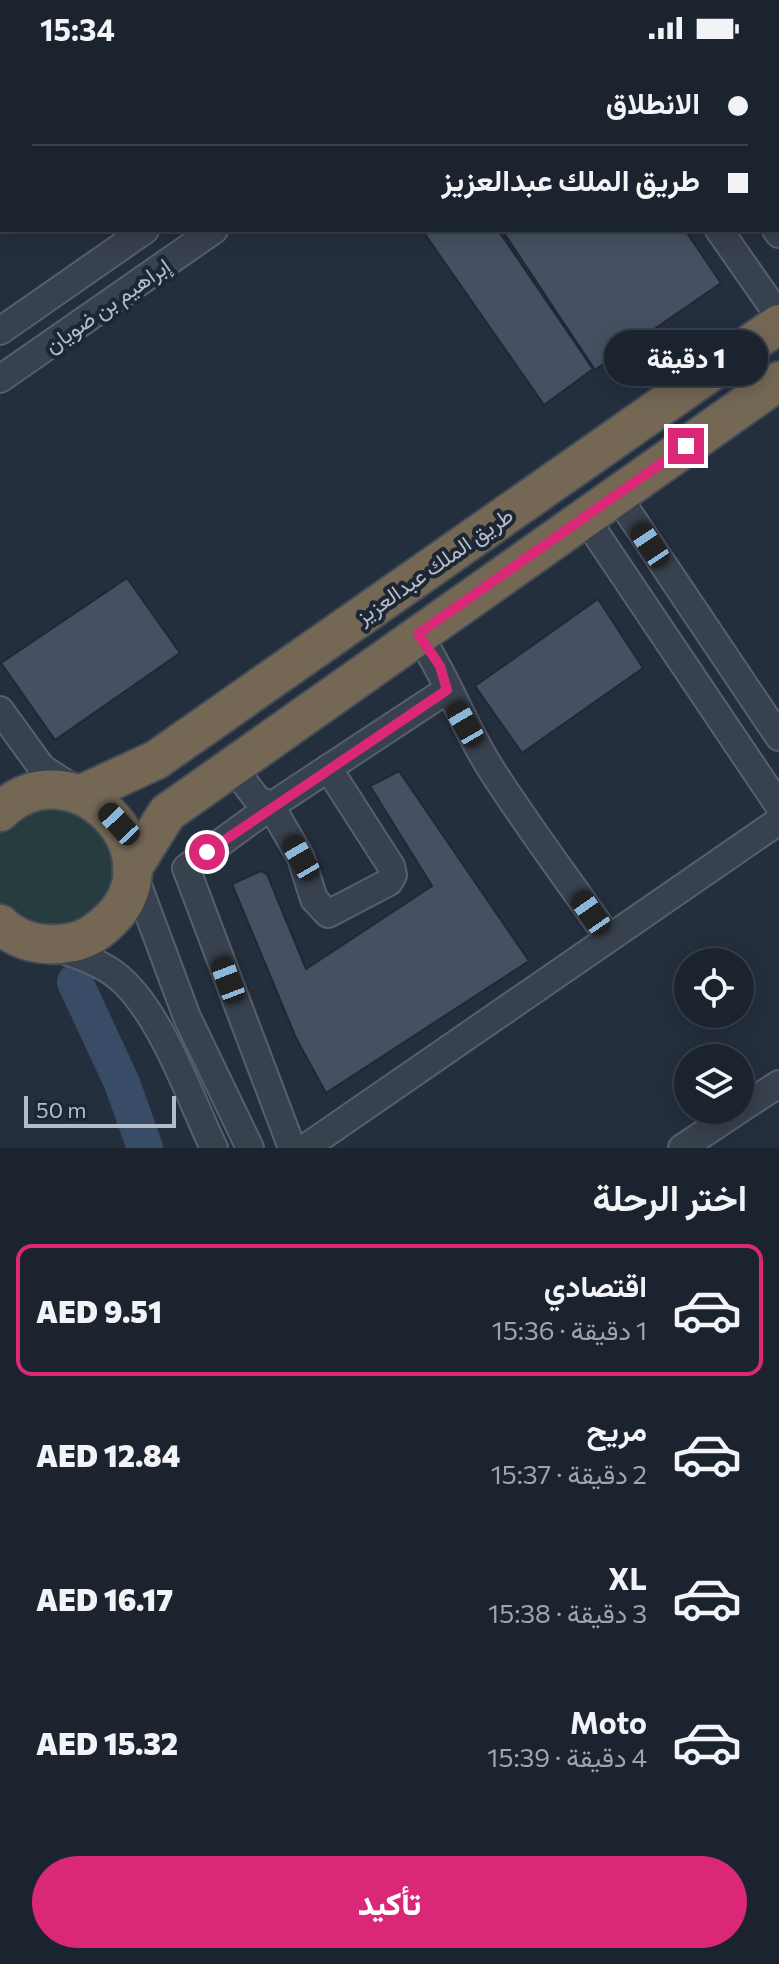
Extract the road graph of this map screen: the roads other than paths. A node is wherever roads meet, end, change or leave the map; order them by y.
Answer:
1 (142, 232) edge
2 (720, 232) edge
3 (206, 233) edge
4 (779, 316) edge
5 (779, 324) edge
6 (0, 331) edge
7 (0, 379) edge
8 (779, 381) edge
9 (616, 494) junction
10 (584, 516) junction
11 (418, 634) junction
12 (447, 690) junction
13 (0, 710) edge
14 (776, 727) edge
15 (232, 766) junction
16 (328, 768) junction
17 (82, 794) junction
18 (271, 806) junction
19 (779, 806) edge
20 (0, 812) edge
21 (779, 821) edge
22 (132, 869) junction
23 (0, 924) edge
24 (608, 937) junction
25 (52, 946) junction
26 (0, 957) edge
27 (779, 1084) edge
28 (754, 1101) edge
29 (719, 1124) edge
30 (214, 1148) edge
31 (250, 1148) edge
32 (292, 1148) edge
33 (305, 1148) edge
34 (682, 1148) edge

1 - 6 street, إبراهيم بن ضويان
2 - 4 street
3 - 7 street, إبراهيم بن ضويان
5 - 17 highway, طريق الملك عبدالعزيز
8 - 9 highway, طريق الملك عبدالعزيز
9 - 10 highway, طريق الملك عبدالعزيز
9 - 14 street
10 - 11 highway, طريق الملك عبدالعزيز
10 - 19 street
11 - 12 street
11 - 15 highway, طريق الملك عبدالعزيز
12 - 16 street
12 - 24 street
13 - 17 street
15 - 18 street
15 - 22 highway, طريق الملك عبدالعزيز
16 - 18 street
16 - 18 street
17 - 20 highway
17 - 22 highway
18 - 32 street
21 - 24 street
22 - 25 highway, طريق الملك عبدالعزيز
22 - 31 street
23 - 25 highway
24 - 33 street
25 - 26 highway
25 - 30 street
27 - 28 street
29 - 34 street

